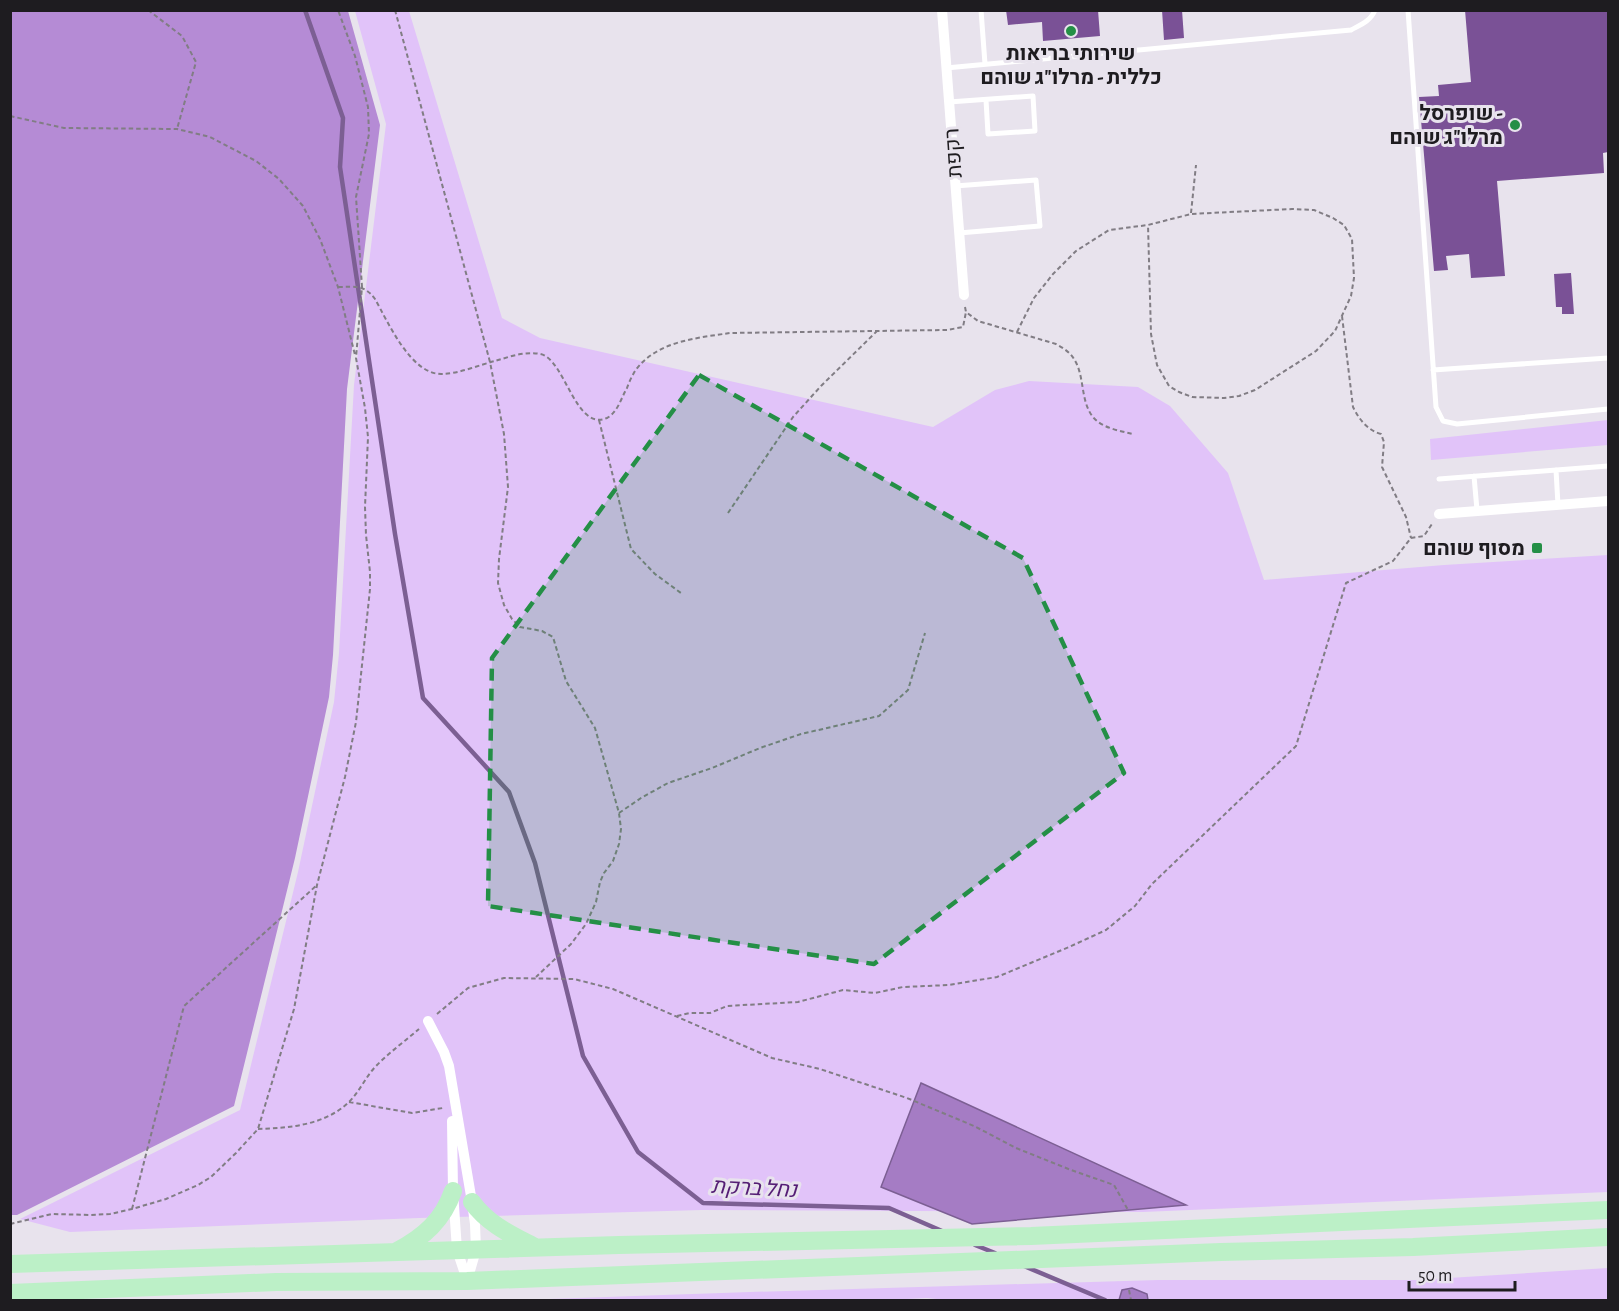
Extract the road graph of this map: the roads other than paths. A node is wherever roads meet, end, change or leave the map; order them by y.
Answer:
1 (942, 10) edge
2 (981, 10) edge
3 (1375, 10) edge
4 (1408, 10) edge
5 (985, 64) junction
6 (946, 68) junction
7 (986, 100) junction
8 (949, 102) junction
9 (956, 186) junction
10 (959, 233) junction
11 (964, 295) road end
12 (1608, 358) edge
13 (1433, 370) junction
14 (1608, 409) edge
15 (1608, 466) edge
16 (1556, 470) junction
17 (1474, 476) junction
18 (1439, 479) dead end
19 (1608, 501) edge
20 (1558, 505) junction
21 (1477, 511) junction
22 (1439, 514) road end
23 (428, 1021) road end
24 (452, 1084) junction
25 (453, 1191) junction
26 (472, 1202) junction
27 (1608, 1210) edge
28 (1608, 1237) edge
29 (538, 1248) junction
30 (457, 1250) junction
31 (476, 1250) junction
32 (393, 1252) junction
33 (10, 1264) edge
34 (467, 1281) junction
35 (10, 1293) edge

1 - 6 street, רקפת
2 - 5 lane
3 - 5 lane
4 - 13 lane
5 - 6 lane
6 - 8 street, רקפת
7 - 7 lane
7 - 8 lane
8 - 9 street, רקפת
9 - 10 street, רקפת
9 - 10 lane
10 - 11 street, רקפת
12 - 13 lane
13 - 14 lane
15 - 16 lane
16 - 17 lane
16 - 20 lane
17 - 18 lane
17 - 21 lane
19 - 20 street
20 - 21 street
21 - 22 street
23 - 24 street
24 - 25 street
24 - 26 street
25 - 30 street
25 - 32 main road
26 - 29 main road
26 - 31 street
27 - 29 main road
28 - 34 main road
29 - 31 main road
30 - 31 main road
30 - 32 main road
30 - 34 street
31 - 34 street
32 - 33 main road
34 - 35 main road

